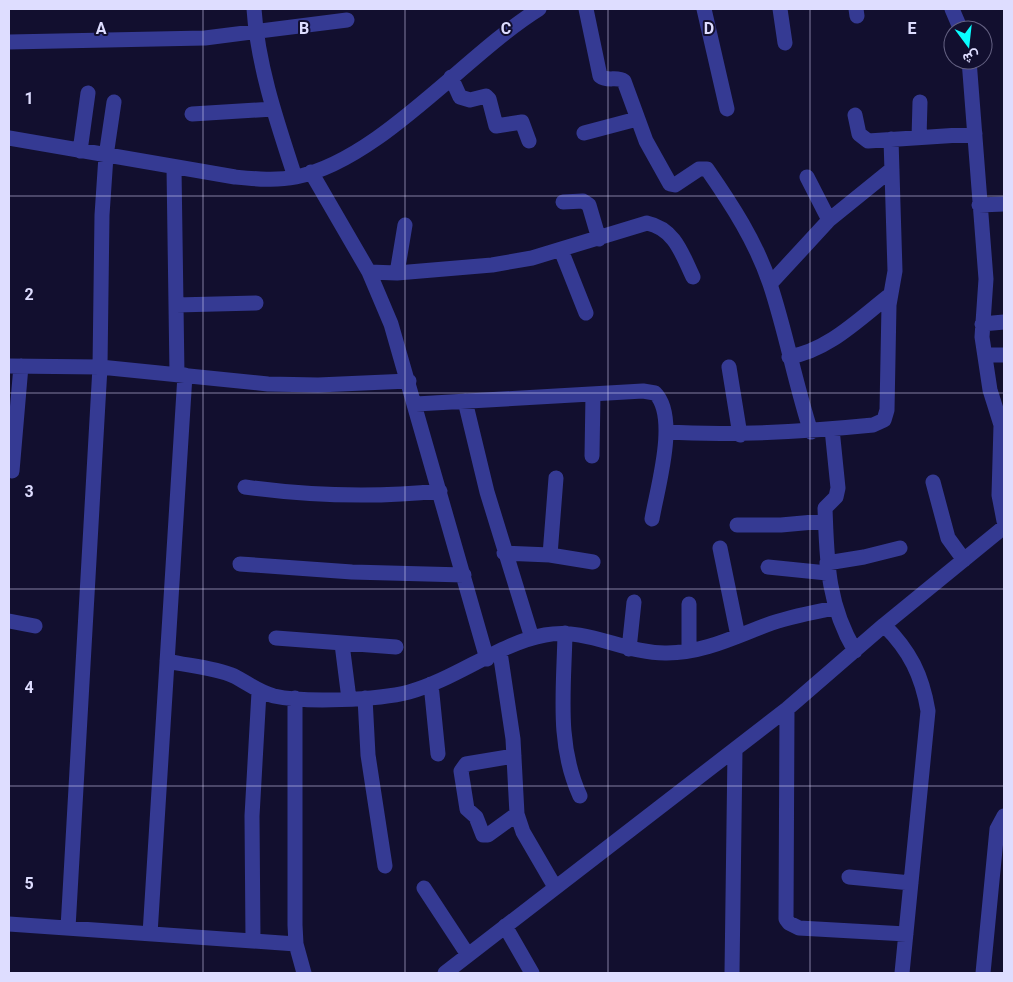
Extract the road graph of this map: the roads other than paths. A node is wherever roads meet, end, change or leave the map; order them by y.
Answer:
1 (254, 9) edge
2 (539, 9) edge
3 (586, 9) edge
4 (704, 9) edge
5 (780, 9) edge
6 (347, 20) dead end
7 (255, 32) junction
8 (9, 42) edge
9 (785, 44) dead end
10 (970, 70) edge
11 (451, 77) junction
12 (88, 93) dead end
13 (114, 102) dead end
14 (920, 102) dead end
15 (273, 109) junction
16 (727, 109) dead end
17 (192, 114) dead end
18 (855, 115) dead end
19 (637, 118) junction
20 (584, 133) dead end
21 (975, 134) junction
22 (9, 138) edge
23 (919, 138) junction
24 (891, 139) junction
25 (529, 141) dead end
26 (80, 151) junction
27 (106, 156) junction
28 (174, 168) junction
29 (892, 169) junction
30 (311, 172) junction
31 (296, 177) junction
32 (807, 177) dead end
33 (563, 202) dead end
34 (979, 204) junction
35 (1004, 204) edge
36 (829, 220) junction
37 (404, 224) dead end
38 (599, 239) junction
39 (561, 250) junction
40 (369, 272) junction
41 (397, 272) junction
42 (693, 277) dead end
43 (770, 284) junction
44 (890, 295) junction
45 (256, 303) dead end
46 (176, 305) junction
47 (586, 313) dead end
48 (1004, 322) edge
49 (982, 324) junction
50 (986, 355) junction
51 (1004, 355) edge
52 (789, 357) junction
53 (15, 366) edge
54 (100, 367) junction
55 (729, 367) dead end
56 (181, 375) junction
57 (409, 381) junction
58 (593, 394) junction
59 (465, 401) junction
60 (416, 404) junction
61 (832, 430) junction
62 (666, 432) junction
63 (811, 432) junction
64 (740, 435) junction
65 (592, 456) dead end
66 (12, 471) dead end
67 (556, 478) dead end
68 (933, 482) dead end
69 (245, 487) dead end
70 (440, 491) junction
71 (652, 519) dead end
72 (825, 521) junction
73 (1004, 521) edge
74 (737, 525) dead end
75 (1004, 527) edge
76 (720, 548) dead end
77 (900, 548) dead end
78 (504, 553) junction
79 (550, 555) junction
80 (964, 560) junction
81 (593, 562) dead end
82 (240, 564) dead end
83 (768, 567) dead end
84 (827, 568) junction
85 (464, 576) junction
86 (634, 602) dead end
87 (688, 604) dead end
88 (835, 608) junction
89 (9, 621) edge
90 (884, 625) junction
91 (35, 626) dead end
92 (566, 633) junction
93 (738, 636) junction
94 (276, 638) dead end
95 (532, 638) junction
96 (342, 644) junction
97 (396, 647) dead end
98 (629, 649) junction
99 (689, 651) junction
100 (855, 651) junction
101 (493, 655) junction
102 (167, 661) junction
103 (431, 684) junction
104 (259, 692) junction
105 (295, 698) junction
106 (365, 698) junction
107 (349, 699) junction
108 (787, 709) junction
109 (735, 750) junction
110 (438, 754) dead end
111 (514, 756) junction
112 (580, 796) dead end
113 (517, 814) junction
114 (1004, 816) edge
115 (385, 866) dead end
116 (849, 877) dead end
117 (911, 883) junction
118 (556, 887) junction
119 (424, 888) dead end
120 (9, 924) edge
121 (505, 926) junction
122 (68, 928) junction
123 (150, 934) junction
124 (906, 934) junction
125 (253, 941) junction
126 (296, 944) junction
127 (468, 955) junction
128 (304, 973) edge
129 (445, 973) edge
130 (532, 973) edge
131 (732, 973) edge
132 (902, 973) edge
133 (983, 973) edge

1 - 7 street
2 - 11 street
3 - 19 street
4 - 16 street
5 - 9 street
6 - 7 street
7 - 8 street
7 - 15 street
10 - 21 street
11 - 25 street
11 - 30 street
12 - 26 street
13 - 27 street
14 - 23 street
15 - 17 street
15 - 31 street
18 - 24 street
19 - 20 street
19 - 43 street
21 - 23 street
21 - 34 street
22 - 26 street
23 - 24 street
24 - 29 street
26 - 27 street
27 - 28 street
27 - 54 street
28 - 31 street
28 - 46 street
29 - 36 street
29 - 44 street
30 - 31 street
30 - 40 street
32 - 36 street
33 - 38 street
34 - 35 street
34 - 49 street
36 - 43 street
37 - 41 street
38 - 39 street
38 - 42 street
39 - 41 street
39 - 47 street
40 - 41 street
40 - 57 street
43 - 52 street
44 - 52 street
44 - 61 street
45 - 46 street
46 - 56 street
48 - 49 street
49 - 50 street
50 - 51 street
50 - 73 street
52 - 63 street
53 - 54 street
53 - 66 street
54 - 56 street
54 - 122 street
55 - 64 street
56 - 57 street
56 - 102 street
57 - 60 street
58 - 59 street
58 - 62 street
58 - 65 street
59 - 60 street
59 - 78 street
60 - 70 street
61 - 63 street
61 - 72 street
62 - 64 street
62 - 71 street
63 - 64 street
67 - 79 street
68 - 80 street
69 - 70 street
70 - 85 street
72 - 74 street
72 - 84 street
75 - 80 street
76 - 93 street
77 - 84 street
78 - 79 street
78 - 95 street
79 - 81 street
80 - 90 street
82 - 85 street
83 - 84 street
84 - 88 street
85 - 101 street
86 - 98 street
87 - 99 street
88 - 93 street
88 - 100 street
89 - 91 street
90 - 100 street
90 - 117 street
92 - 95 street
92 - 98 street
92 - 112 street
93 - 99 street
94 - 96 street
95 - 101 street
96 - 97 street
96 - 107 street
98 - 99 street
100 - 108 street
101 - 103 street
101 - 111 street
102 - 104 street
102 - 123 street
103 - 106 street
103 - 110 street
104 - 105 street
104 - 125 street
105 - 107 street
105 - 126 street
106 - 107 street
106 - 115 street
108 - 109 street
108 - 124 street
109 - 118 street
109 - 131 street
111 - 113 street
111 - 113 street
113 - 118 street
114 - 133 street
116 - 117 street
117 - 124 street
118 - 121 street
119 - 127 street
120 - 122 street
121 - 127 street
121 - 130 street
122 - 123 street
123 - 125 street
124 - 132 street
125 - 126 street
126 - 128 street
127 - 129 street

